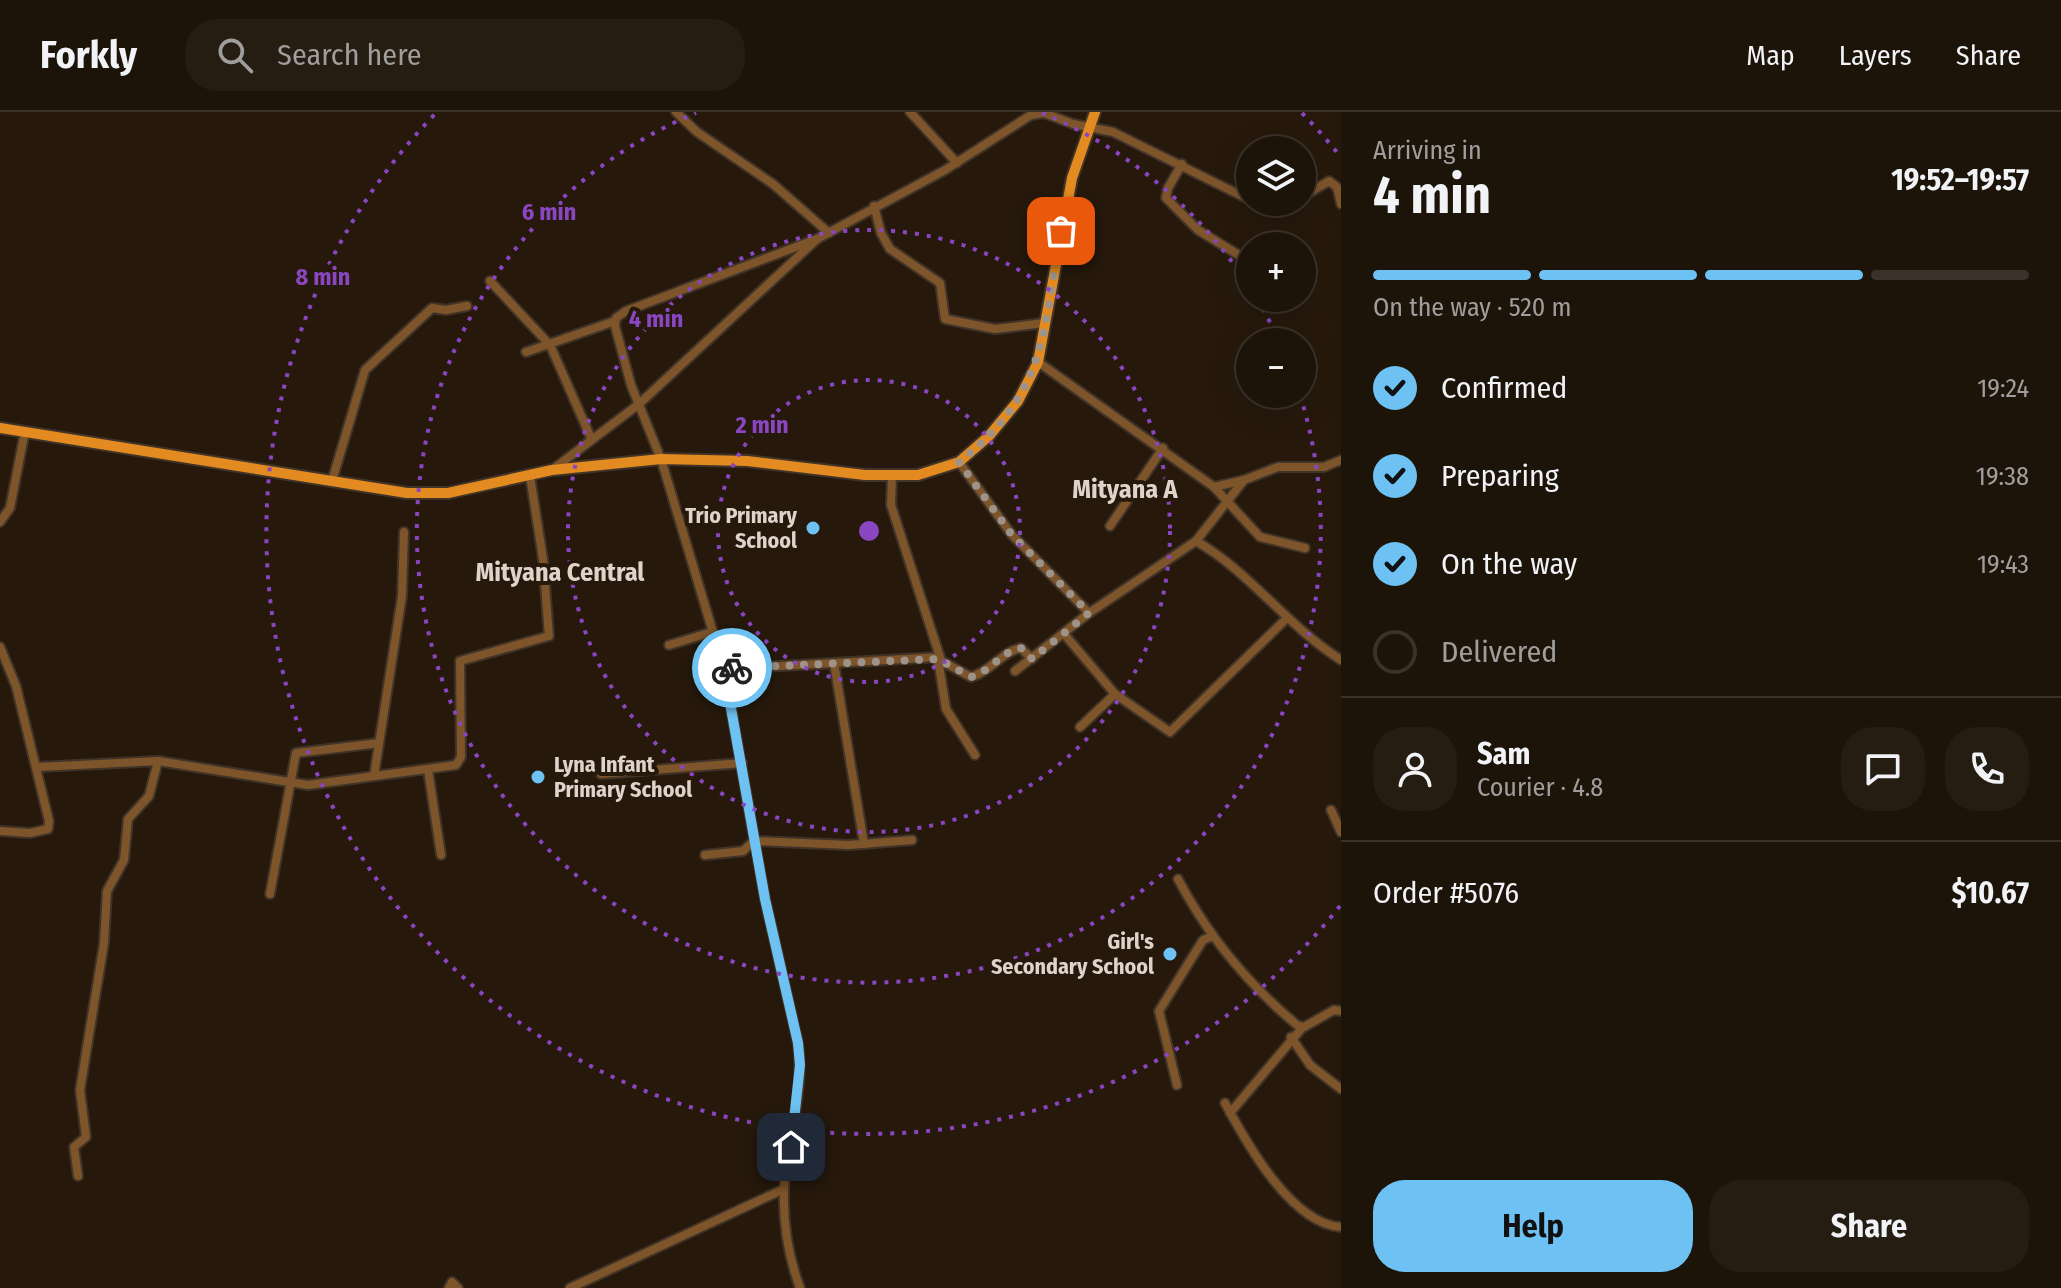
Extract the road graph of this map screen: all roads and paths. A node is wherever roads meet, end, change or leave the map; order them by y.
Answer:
1 (676, 112) edge
2 (910, 112) edge
3 (1095, 112) edge
4 (1087, 127) junction
5 (957, 163) junction
6 (1182, 164) junction
7 (1316, 189) edge
8 (1236, 193) edge
9 (1341, 204) edge
10 (874, 206) junction
11 (829, 233) junction
12 (817, 239) junction
13 (1236, 253) edge
14 (490, 281) dead end
15 (467, 306) dead end
16 (615, 321) junction
17 (1044, 323) junction
18 (550, 345) junction
19 (526, 352) dead end
20 (1038, 362) junction
21 (639, 404) junction
22 (0, 428) edge
23 (25, 431) junction
24 (591, 438) junction
25 (1163, 448) junction
26 (661, 459) junction
27 (1341, 460) edge
28 (959, 462) junction
29 (552, 470) junction
30 (530, 476) junction
31 (892, 476) junction
32 (1244, 480) junction
33 (332, 481) junction
34 (1214, 487) junction
35 (1226, 502) junction
36 (0, 522) edge
37 (1110, 526) dead end
38 (404, 532) dead end
39 (1196, 541) junction
40 (1305, 548) dead end
41 (1089, 613) junction
42 (1286, 619) junction
43 (712, 632) junction
44 (1065, 635) junction
45 (669, 645) dead end
46 (0, 647) edge
47 (938, 659) junction
48 (1032, 659) junction
49 (1341, 660) edge
50 (834, 663) junction
51 (724, 669) junction
52 (1015, 671) dead end
53 (1115, 694) junction
54 (1080, 727) dead end
55 (379, 743) junction
56 (975, 755) dead end
57 (158, 761) junction
58 (742, 763) junction
59 (38, 767) junction
60 (428, 770) junction
61 (601, 774) dead end
62 (374, 776) junction
63 (289, 782) junction
64 (1331, 810) dead end
65 (0, 831) edge
66 (1341, 832) edge
67 (912, 840) dead end
68 (754, 841) junction
69 (864, 844) junction
70 (441, 855) dead end
71 (705, 855) dead end
72 (1178, 879) dead end
73 (270, 894) dead end
74 (1213, 936) junction
75 (1341, 1011) edge
76 (1302, 1028) junction
77 (1291, 1037) junction
78 (1177, 1085) dead end
79 (1341, 1089) edge
80 (1225, 1103) dead end
81 (1230, 1113) junction
82 (78, 1176) dead end
83 (784, 1189) junction
84 (1341, 1227) edge
85 (449, 1288) edge
86 (458, 1288) edge
87 (570, 1288) edge
88 (800, 1288) edge

1 - 11 street
2 - 5 street
3 - 4 main road
4 - 5 street
4 - 6 street
4 - 17 main road
5 - 10 street
6 - 8 street
6 - 13 street
7 - 9 street
10 - 11 street
10 - 17 street
11 - 12 street
12 - 16 street
12 - 21 street
14 - 18 street
15 - 33 street
16 - 18 street
16 - 21 street
17 - 20 main road
18 - 19 street
18 - 24 street
20 - 25 street
20 - 28 main road
21 - 24 street
21 - 26 street
22 - 23 main road
23 - 33 main road
23 - 36 street
24 - 29 street
25 - 34 street
25 - 37 street
26 - 29 main road
26 - 31 main road
26 - 43 street
27 - 32 street
28 - 31 main road
28 - 41 street
29 - 30 main road
30 - 33 main road
30 - 60 street
31 - 47 street
32 - 34 street
32 - 35 street
34 - 35 street
35 - 39 street
35 - 40 street
38 - 55 street
39 - 41 street
39 - 42 street
41 - 44 street
42 - 49 street
42 - 53 street
43 - 45 street
43 - 51 street
44 - 48 street
44 - 53 street
46 - 59 street
47 - 48 street
47 - 50 street
47 - 56 street
48 - 52 street
50 - 51 street
50 - 69 street
51 - 58 street
53 - 54 street
55 - 62 street
55 - 63 street
57 - 59 street
57 - 63 street
57 - 82 street
58 - 61 street
58 - 68 street
59 - 65 street
60 - 62 street
60 - 70 street
62 - 63 street
63 - 73 street
64 - 66 street
67 - 69 street
68 - 69 street
68 - 71 street
68 - 83 street
72 - 74 street
74 - 76 street
74 - 78 street
75 - 76 street
76 - 77 street
77 - 79 street
77 - 81 street
80 - 81 street
81 - 84 street
83 - 87 street
83 - 88 street
85 - 86 street

